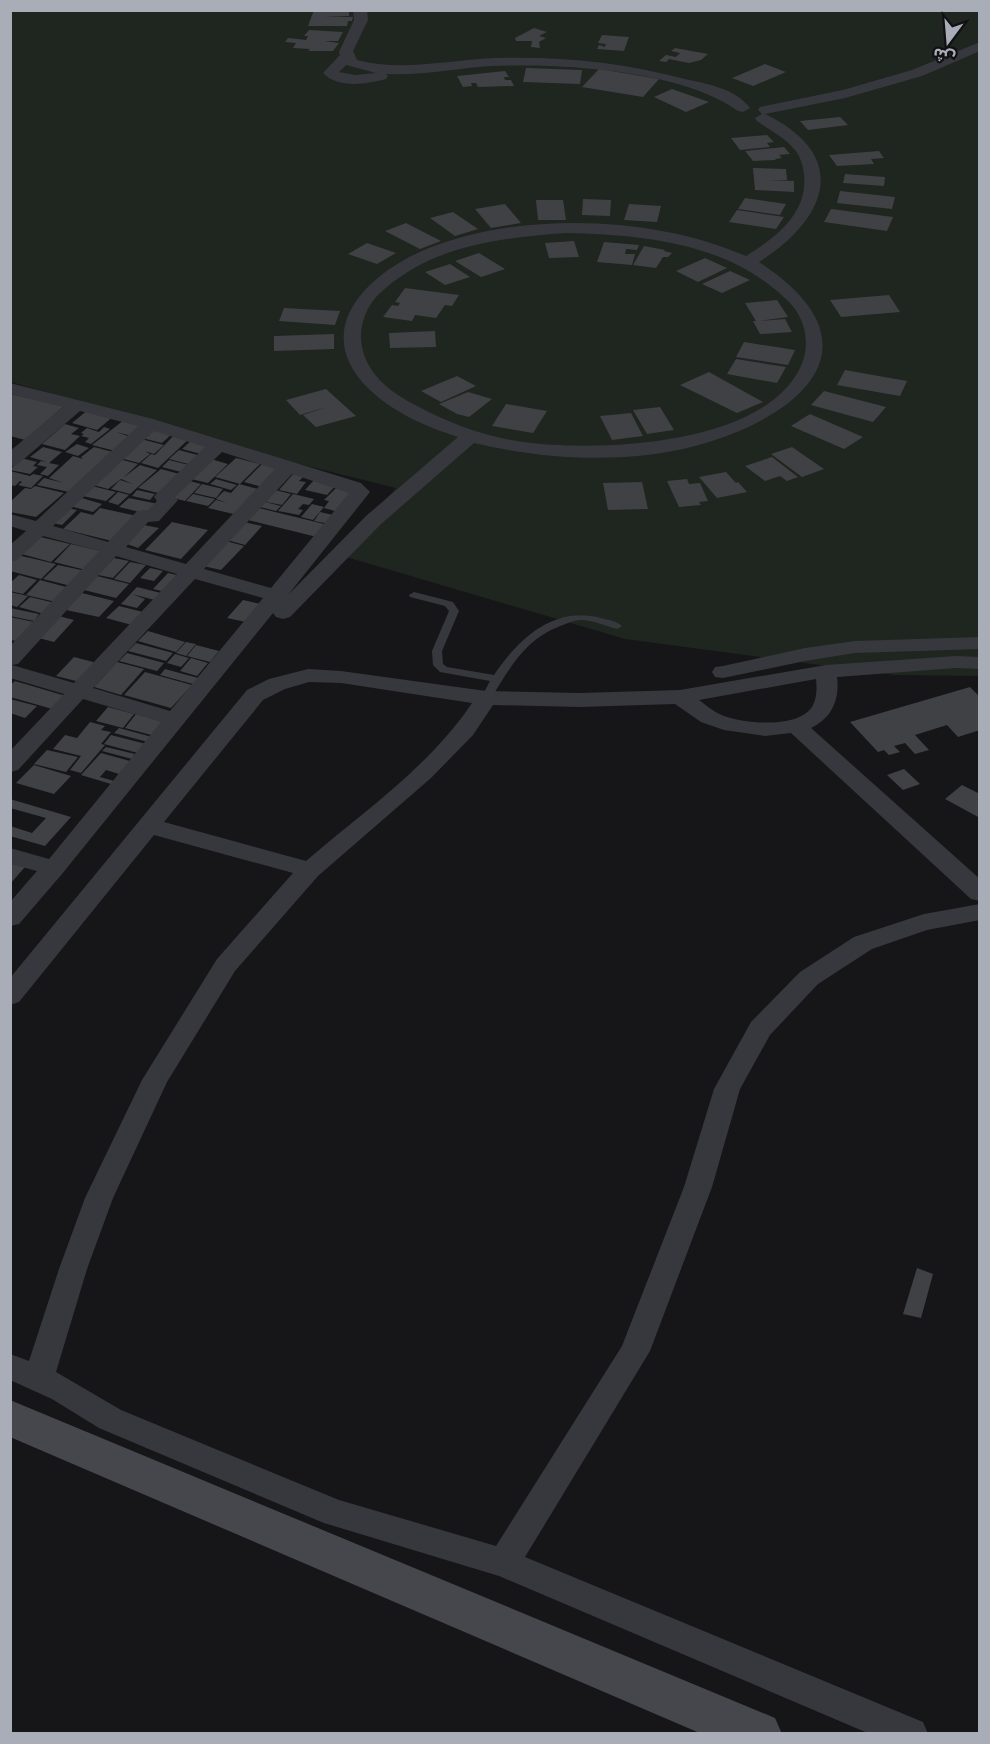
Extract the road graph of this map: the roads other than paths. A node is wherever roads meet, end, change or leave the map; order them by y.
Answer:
1 (360, 10) edge
2 (980, 46) edge
3 (349, 54) junction
4 (395, 71) junction
5 (763, 114) junction
6 (746, 263) junction
7 (10, 388) edge
8 (76, 405) junction
9 (150, 425) junction
10 (471, 436) junction
11 (219, 444) junction
12 (10, 461) edge
13 (287, 468) junction
14 (10, 520) edge
15 (40, 528) junction
16 (112, 550) junction
17 (10, 556) edge
18 (192, 571) junction
19 (414, 595) dead end
20 (278, 596) junction
21 (617, 626) dead end
22 (980, 643) edge
23 (10, 659) edge
24 (980, 663) edge
25 (10, 671) edge
26 (826, 671) junction
27 (723, 672) dead end
28 (491, 689) junction
29 (79, 691) junction
30 (680, 697) junction
31 (174, 719) junction
32 (797, 727) junction
33 (10, 765) edge
34 (150, 826) junction
35 (10, 856) edge
36 (54, 868) junction
37 (310, 870) junction
38 (980, 893) edge
39 (980, 912) edge
40 (10, 918) edge
41 (10, 933) edge
42 (10, 996) edge
43 (10, 1366) edge
44 (39, 1378) junction
45 (10, 1418) edge
46 (504, 1563) junction
47 (758, 1734) edge
48 (911, 1734) edge

1 - 3 street
2 - 5 street
3 - 4 street
3 - 4 street
4 - 5 street
5 - 6 street
6 - 10 street
6 - 10 street
7 - 8 street
8 - 9 street
8 - 12 street
9 - 11 street
9 - 15 street
10 - 41 street
11 - 13 street
11 - 16 street
13 - 18 street
13 - 20 street
14 - 15 street
15 - 16 street
15 - 17 street
16 - 18 street
16 - 23 street
18 - 20 street
18 - 29 street
19 - 28 lane
20 - 31 street
21 - 28 lane
22 - 27 street
24 - 26 street
25 - 29 street
26 - 30 street
26 - 32 street
28 - 30 street
28 - 34 street
28 - 37 street
29 - 31 street
29 - 33 street
30 - 32 street
31 - 36 street
32 - 38 street
34 - 37 street
34 - 42 street
35 - 36 street
36 - 40 street
37 - 44 street
39 - 46 street
43 - 44 street
44 - 46 street
45 - 47 street
46 - 48 street

